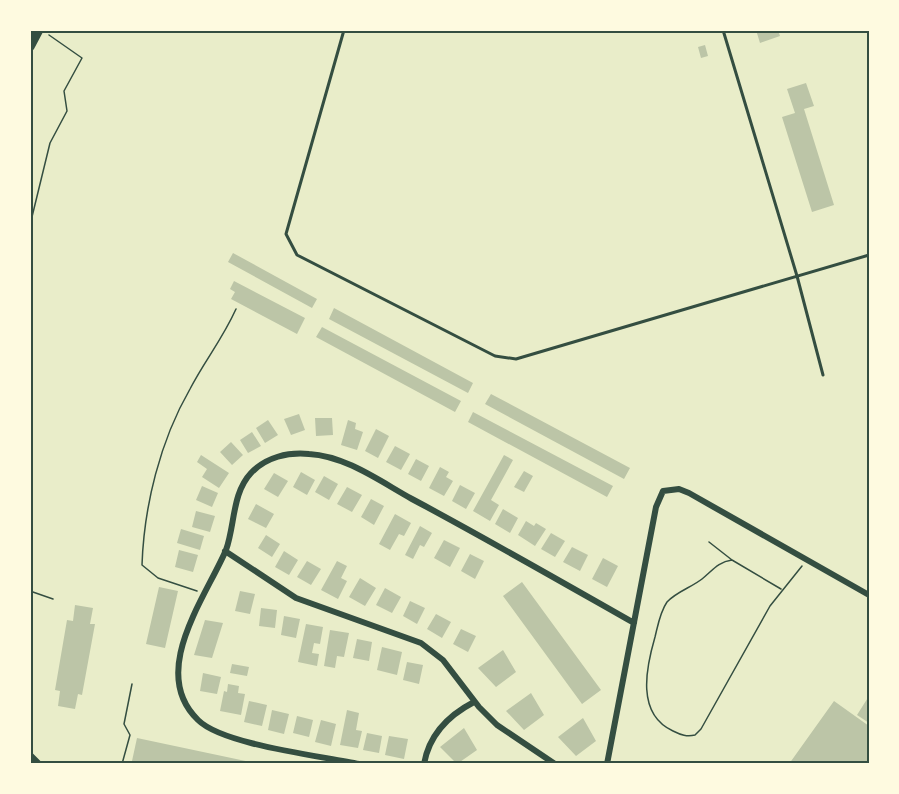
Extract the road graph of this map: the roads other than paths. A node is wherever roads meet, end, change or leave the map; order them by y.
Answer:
1 (40, 30) edge
2 (344, 30) edge
3 (723, 30) edge
4 (30, 47) edge
5 (869, 255) edge
6 (797, 276) junction
7 (823, 375) dead end
8 (225, 551) junction
9 (869, 596) edge
10 (634, 623) junction
11 (474, 702) junction
12 (30, 757) edge
13 (36, 764) edge
14 (358, 764) edge
15 (424, 764) edge
16 (555, 764) edge
17 (607, 764) edge

1 - 4 main road
2 - 6 lane
3 - 6 lane
5 - 6 lane
6 - 7 lane
8 - 10 street
8 - 11 street
8 - 14 street
9 - 10 street
10 - 17 street
11 - 15 street
11 - 16 street
12 - 13 main road

